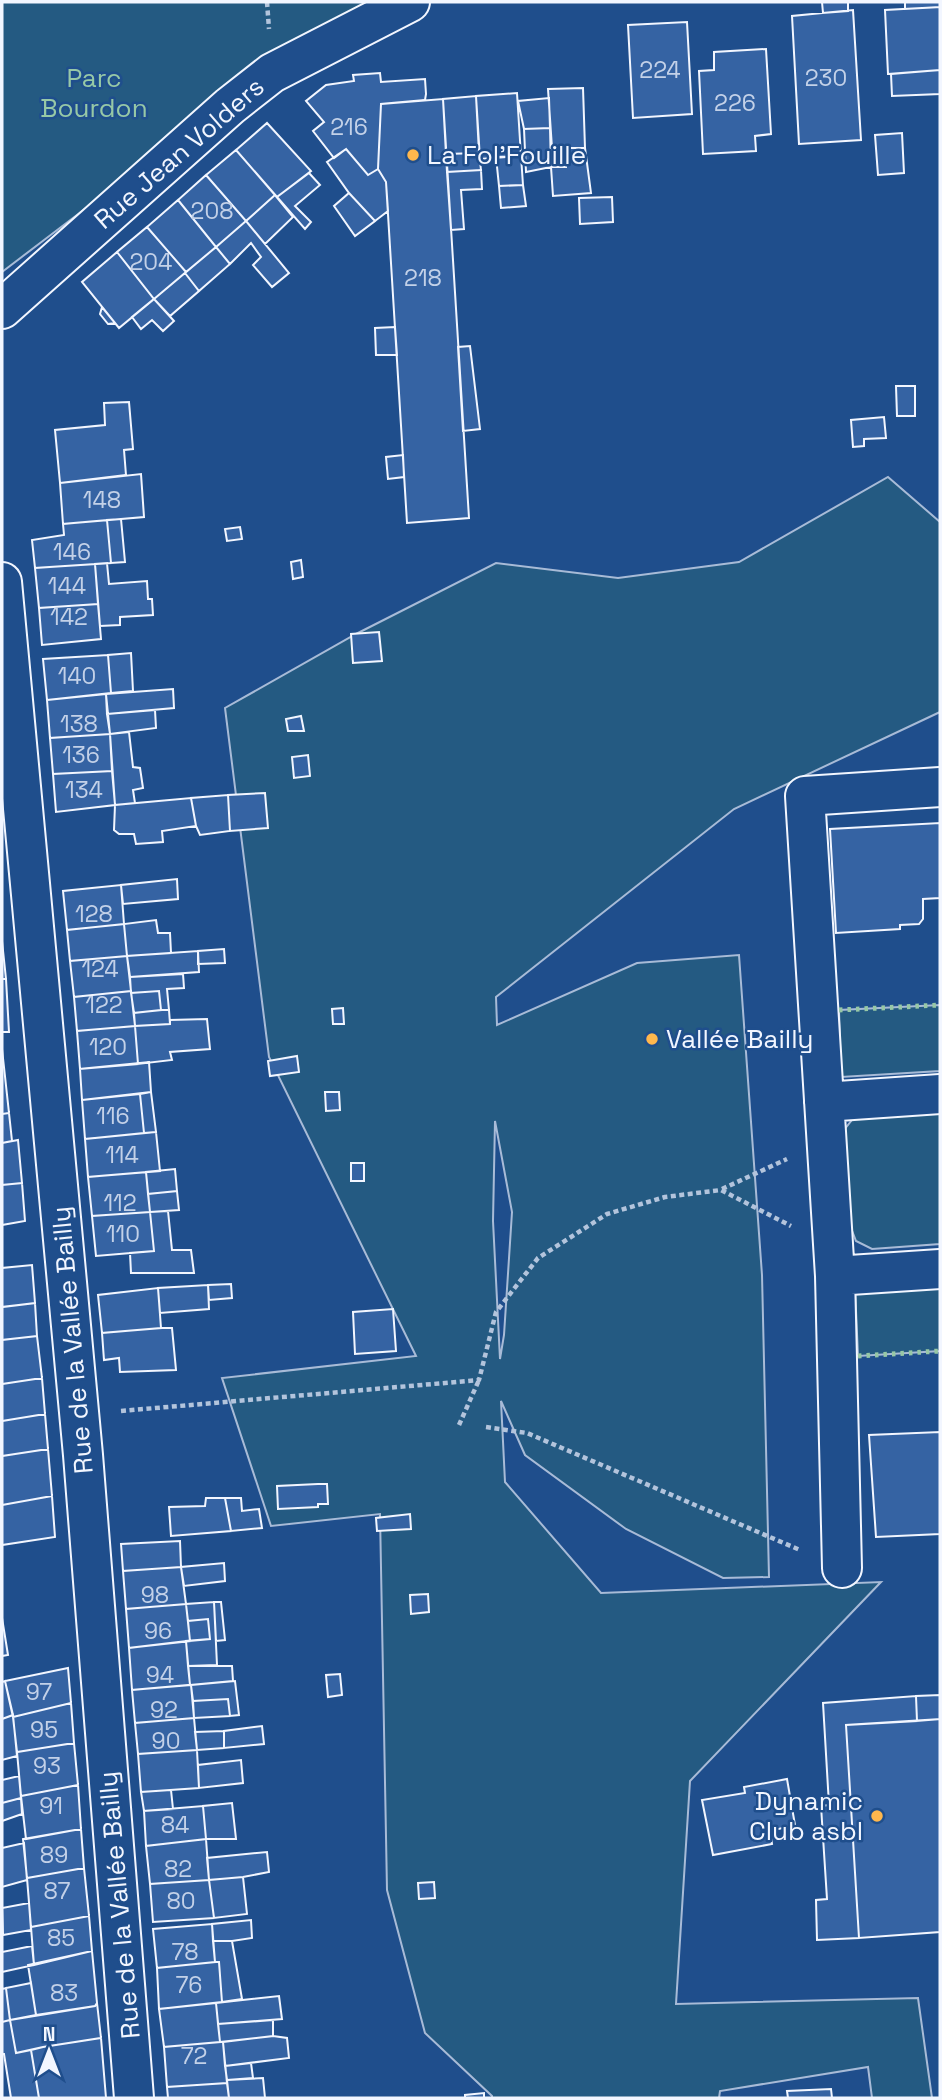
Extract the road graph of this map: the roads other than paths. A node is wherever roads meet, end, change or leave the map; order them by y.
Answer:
1 (410, 2) edge
2 (2, 309) edge
3 (2, 582) edge
4 (940, 787) edge
5 (940, 1094) edge
6 (824, 1102) junction
7 (834, 1261) junction
8 (940, 1269) edge
9 (842, 1568) road end
10 (134, 2098) edge

1 - 2 street, Rue Jean Volders
3 - 10 street, Rue de la Vallée Bailly
4 - 6 street
5 - 6 street
6 - 7 street
7 - 8 street
7 - 9 street

